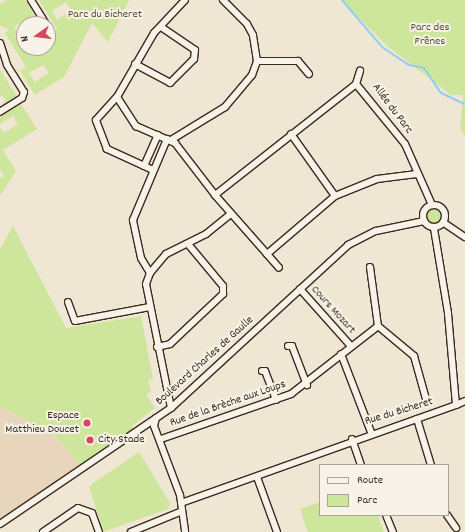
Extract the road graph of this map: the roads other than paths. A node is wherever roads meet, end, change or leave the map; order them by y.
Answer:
1 (31, 0) edge
2 (185, 0) edge
3 (223, 0) edge
4 (41, 16) edge
5 (161, 27) junction
6 (0, 44) edge
7 (257, 61) junction
8 (135, 64) junction
9 (360, 71) dead end
10 (309, 74) dead end
11 (356, 84) junction
12 (117, 97) junction
13 (0, 112) edge
14 (158, 135) junction
15 (293, 137) junction
16 (169, 140) junction
17 (144, 166) junction
18 (153, 170) junction
19 (417, 174) junction
20 (215, 196) junction
21 (335, 196) junction
22 (432, 205) junction
23 (231, 214) junction
24 (424, 220) junction
25 (444, 223) junction
26 (434, 228) junction
27 (465, 236) edge
28 (188, 244) junction
29 (267, 254) junction
30 (370, 267) dead end
31 (279, 268) dead end
32 (150, 273) junction
33 (300, 289) junction
34 (68, 302) dead end
35 (150, 307) junction
36 (378, 326) junction
37 (350, 345) junction
38 (288, 346) dead end
39 (157, 347) junction
40 (340, 354) junction
41 (262, 371) dead end
42 (306, 386) junction
43 (426, 399) dead end
44 (276, 400) junction
45 (465, 401) edge
46 (456, 405) junction
47 (171, 408) junction
48 (156, 418) junction
49 (417, 419) junction
50 (371, 432) junction
51 (161, 439) junction
52 (352, 439) junction
53 (362, 464) edge
54 (431, 464) edge
55 (257, 477) junction
56 (181, 503) junction
57 (180, 512) junction
58 (386, 516) edge
59 (448, 516) edge
60 (0, 524) edge
61 (456, 528) dead end
62 (43, 532) edge
63 (98, 532) edge
64 (131, 532) edge
65 (185, 532) edge
66 (277, 532) edge
67 (393, 532) edge

1 - 4 street
2 - 5 street
3 - 7 street
5 - 8 street
5 - 8 street
6 - 13 street
7 - 10 street
7 - 16 street
8 - 12 street
9 - 11 street
11 - 15 street, Allée du Parc
11 - 19 street, Allée du Parc
12 - 14 street
12 - 17 street
14 - 16 street
14 - 17 street
15 - 20 street, Allée du Parc
15 - 21 street
16 - 18 street
16 - 20 street
17 - 18 street
18 - 32 street
19 - 21 street
19 - 22 street, Allée du Parc
20 - 23 street
21 - 29 street
22 - 24 street
22 - 25 street
23 - 28 street
23 - 29 street
24 - 26 street
24 - 33 street, Boulevard Charles de Gaulle
25 - 26 street
25 - 27 street
26 - 46 street
28 - 32 street
28 - 39 street
29 - 31 street
30 - 36 street
32 - 35 street
33 - 37 street, Cours Mozart
33 - 47 street, Boulevard Charles de Gaulle
34 - 35 street
35 - 39 street
36 - 37 street, Rue de la Brèche aux Loups
36 - 43 street
37 - 40 street, Rue de la Brèche aux Loups
38 - 42 street
39 - 47 street
40 - 42 street, Rue de la Brèche aux Loups
40 - 50 street
41 - 44 street
42 - 44 street, Rue de la Brèche aux Loups
44 - 51 street, Rue de la Brèche aux Loups
45 - 46 street, Rue du Bicheret
46 - 49 street, Rue du Bicheret
47 - 48 street, Boulevard Charles de Gaulle
48 - 51 street
48 - 60 street, Boulevard Charles de Gaulle
49 - 50 street, Rue du Bicheret
49 - 54 street
50 - 52 street, Rue du Bicheret
51 - 56 street
52 - 53 street
52 - 55 street, Rue du Bicheret
55 - 56 street, Rue du Bicheret
55 - 66 street
56 - 57 street
57 - 64 street
57 - 65 street
58 - 67 street
59 - 61 street
62 - 63 street

